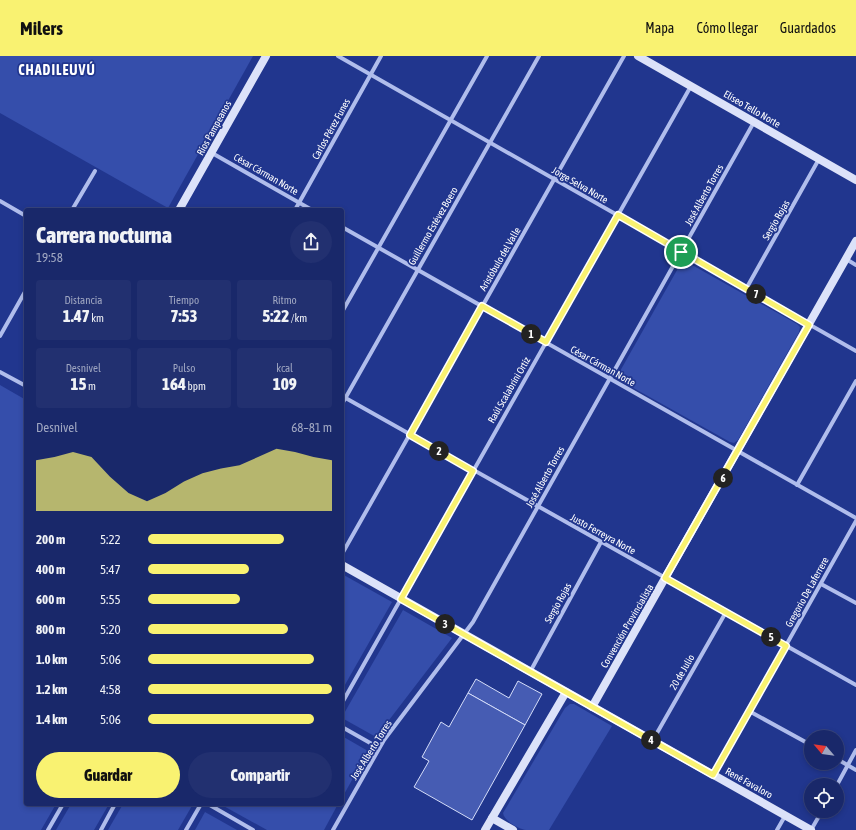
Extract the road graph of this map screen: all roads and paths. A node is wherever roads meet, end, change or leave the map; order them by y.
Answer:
1 (266, 56) edge
2 (338, 56) edge
3 (381, 56) edge
4 (487, 56) edge
5 (539, 56) edge
6 (624, 56) edge
7 (638, 56) edge
8 (371, 75) junction
9 (691, 86) junction
10 (451, 120) junction
11 (754, 122) junction
12 (490, 142) junction
13 (212, 153) junction
14 (819, 159) junction
15 (95, 171) dead end
16 (554, 179) junction
17 (856, 180) edge
18 (0, 201) edge
19 (299, 202) junction
20 (73, 208) edge
21 (180, 208) edge
22 (296, 208) edge
23 (309, 208) edge
24 (24, 215) edge
25 (618, 215) junction
26 (344, 228) edge
27 (856, 241) edge
28 (379, 248) junction
29 (681, 252) junction
30 (846, 259) junction
31 (856, 265) edge
32 (418, 270) junction
33 (746, 288) junction
34 (24, 294) edge
35 (482, 306) junction
36 (344, 309) edge
37 (809, 325) junction
38 (0, 336) edge
39 (546, 342) junction
40 (856, 351) edge
41 (0, 372) edge
42 (610, 379) junction
43 (856, 381) edge
44 (24, 385) edge
45 (344, 397) edge
46 (410, 435) junction
47 (738, 451) junction
48 (473, 471) junction
49 (797, 485) junction
50 (538, 507) junction
51 (856, 518) edge
52 (856, 521) edge
53 (601, 542) junction
54 (344, 550) edge
55 (344, 566) edge
56 (665, 578) junction
57 (821, 584) junction
58 (401, 599) junction
59 (856, 604) edge
60 (726, 612) junction
61 (464, 635) junction
62 (786, 646) junction
63 (530, 672) junction
64 (856, 685) edge
65 (566, 692) junction
66 (344, 699) edge
67 (592, 707) junction
68 (749, 711) junction
69 (344, 728) edge
70 (652, 741) junction
71 (804, 741) edge
72 (379, 748) junction
73 (856, 750) edge
74 (844, 763) edge
75 (848, 765) junction
76 (856, 770) edge
77 (713, 775) junction
78 (841, 778) edge
79 (62, 806) edge
80 (114, 806) edge
81 (200, 806) edge
82 (211, 806) edge
83 (785, 815) junction
84 (492, 818) junction
85 (818, 818) edge
86 (48, 830) edge
87 (100, 830) edge
88 (186, 830) edge
89 (253, 830) edge
90 (333, 830) edge
91 (486, 830) edge
92 (513, 830) edge
93 (777, 830) edge
94 (811, 830) edge

1 - 13 street, Ríos Pampeanos
2 - 8 street, Jorge Selva Norte
3 - 8 street, Carlos Pérez Funes
4 - 10 street
5 - 12 street, Guillermo Estévez Boero
6 - 16 street, Aristóbulo del Valle
7 - 9 street, Eliseo Tello Norte
8 - 10 street, Jorge Selva Norte
8 - 19 street, Carlos Pérez Funes
9 - 11 street, Eliseo Tello Norte
9 - 25 street, Raúl Scalabrini Ortíz
10 - 12 street, Jorge Selva Norte
10 - 28 street
11 - 14 street, Eliseo Tello Norte
11 - 29 street, José Alberto Torres
12 - 16 street, Jorge Selva Norte
12 - 32 street, Guillermo Estévez Boero
13 - 19 street, César Cárman Norte
13 - 21 street, Ríos Pampeanos
14 - 17 street, Eliseo Tello Norte
14 - 33 street, Sergio Rojas
15 - 20 street
16 - 25 street, Jorge Selva Norte
16 - 35 street, Aristóbulo del Valle
18 - 24 street
19 - 22 street, Carlos Pérez Funes
19 - 23 street, César Cárman Norte
25 - 29 street, Jorge Selva Norte
25 - 39 street, Raúl Scalabrini Ortíz
26 - 28 street, César Cárman Norte
27 - 30 street, Convención Provincialista
28 - 32 street, César Cárman Norte
28 - 36 street
29 - 33 street, Jorge Selva Norte
29 - 42 street, José Alberto Torres
30 - 31 street
30 - 37 street, Convención Provincialista
32 - 35 street, César Cárman Norte
32 - 45 street, Guillermo Estévez Boero
33 - 37 street, Jorge Selva Norte
34 - 38 street
35 - 39 street, César Cárman Norte
35 - 46 street, Aristóbulo del Valle
37 - 40 street, Jorge Selva Norte
37 - 47 street, Convención Provincialista
39 - 42 street, César Cárman Norte
39 - 48 street, Raúl Scalabrini Ortíz
41 - 44 street
42 - 47 street, César Cárman Norte
42 - 50 street, José Alberto Torres
43 - 49 street
45 - 46 street, Justo Ferreyra Norte
46 - 48 street, Justo Ferreyra Norte
46 - 54 street, Aristóbulo del Valle
47 - 49 street, César Cárman Norte
47 - 56 street, Convención Provincialista
48 - 50 street, Justo Ferreyra Norte
48 - 58 street, Raúl Scalabrini Ortíz
49 - 51 street, César Cárman Norte
50 - 53 street, Justo Ferreyra Norte
50 - 61 street, José Alberto Torres
52 - 57 street, Gregorio De Laferrere
53 - 56 street, Justo Ferreyra Norte
53 - 63 street, Sergio Rojas
55 - 58 street, René Favaloro
56 - 60 street, Justo Ferreyra Norte
56 - 67 street, Convención Provincialista
57 - 59 street
57 - 62 street, Gregorio De Laferrere
58 - 61 street, René Favaloro
58 - 66 street, Raúl Scalabrini Ortíz
60 - 62 street, Justo Ferreyra Norte
60 - 70 street, 20 de Julio
61 - 63 street, René Favaloro
61 - 72 street, José Alberto Torres
62 - 64 street, Justo Ferreyra Norte
62 - 68 street, Gregorio De Laferrere
63 - 65 street, René Favaloro
65 - 67 street, René Favaloro
65 - 84 street
67 - 70 street, René Favaloro
68 - 71 street
68 - 77 street, Gregorio De Laferrere
69 - 72 street
70 - 77 street, René Favaloro
72 - 90 street, José Alberto Torres
73 - 75 street
74 - 75 street
75 - 76 street
75 - 78 street
77 - 83 street, René Favaloro
79 - 86 street
80 - 87 street
81 - 88 street
82 - 89 street
83 - 93 street
83 - 94 street, René Favaloro
84 - 91 street
84 - 92 street
85 - 94 street

